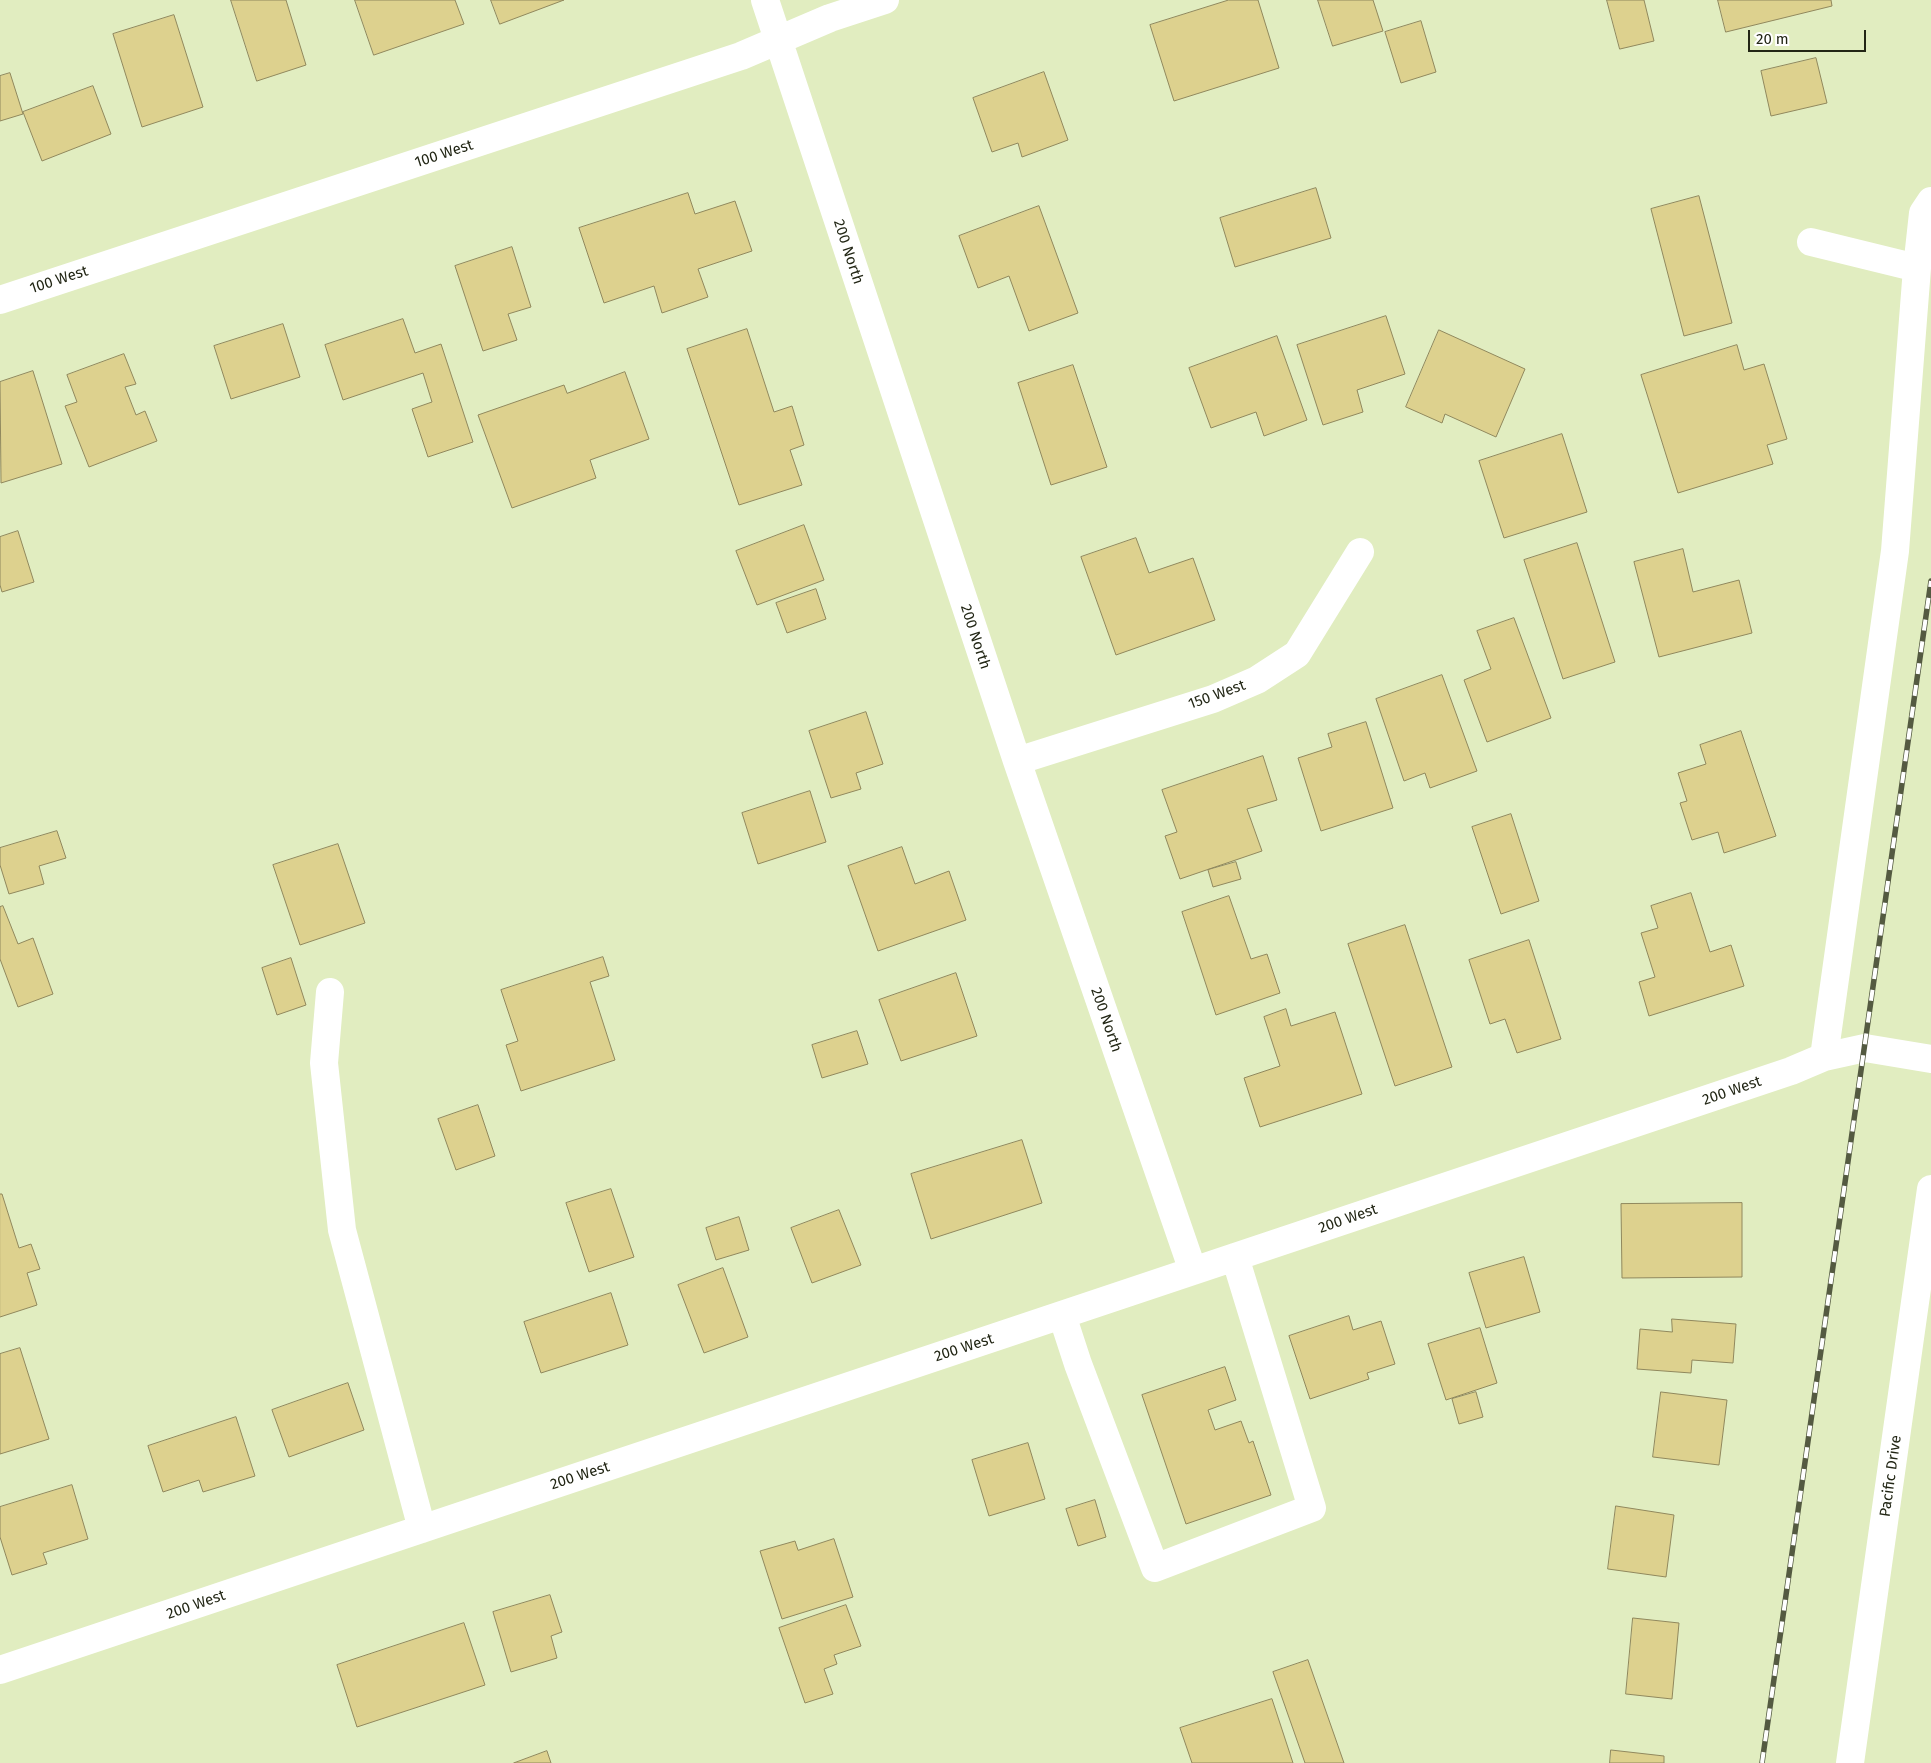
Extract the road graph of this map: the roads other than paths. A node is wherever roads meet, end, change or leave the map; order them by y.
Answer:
1 (765, 0) edge
2 (885, 0) edge
3 (778, 40) junction
4 (1931, 201) edge
5 (1811, 242) dead end
6 (1917, 268) junction
7 (0, 300) edge
8 (1360, 552) dead end
9 (1016, 761) junction
10 (330, 992) dead end
11 (1824, 1057) junction
12 (1931, 1059) edge
13 (1931, 1189) edge
14 (1235, 1257) junction
15 (1193, 1271) junction
16 (1062, 1315) junction
17 (422, 1529) junction
18 (0, 1670) edge
19 (1850, 1763) edge

1 - 3 street, 200 North
2 - 3 street, 100 West
3 - 7 street, 100 West
3 - 9 street, 200 North
4 - 6 street
5 - 6 street
6 - 11 street
8 - 9 street, 150 West
9 - 15 street, 200 North
10 - 17 street
11 - 12 street, 200 West
11 - 14 street, 200 West
13 - 19 street, Pacific Drive
14 - 15 street, 200 West
14 - 16 street
15 - 16 street, 200 West
16 - 17 street, 200 West
17 - 18 street, 200 West

